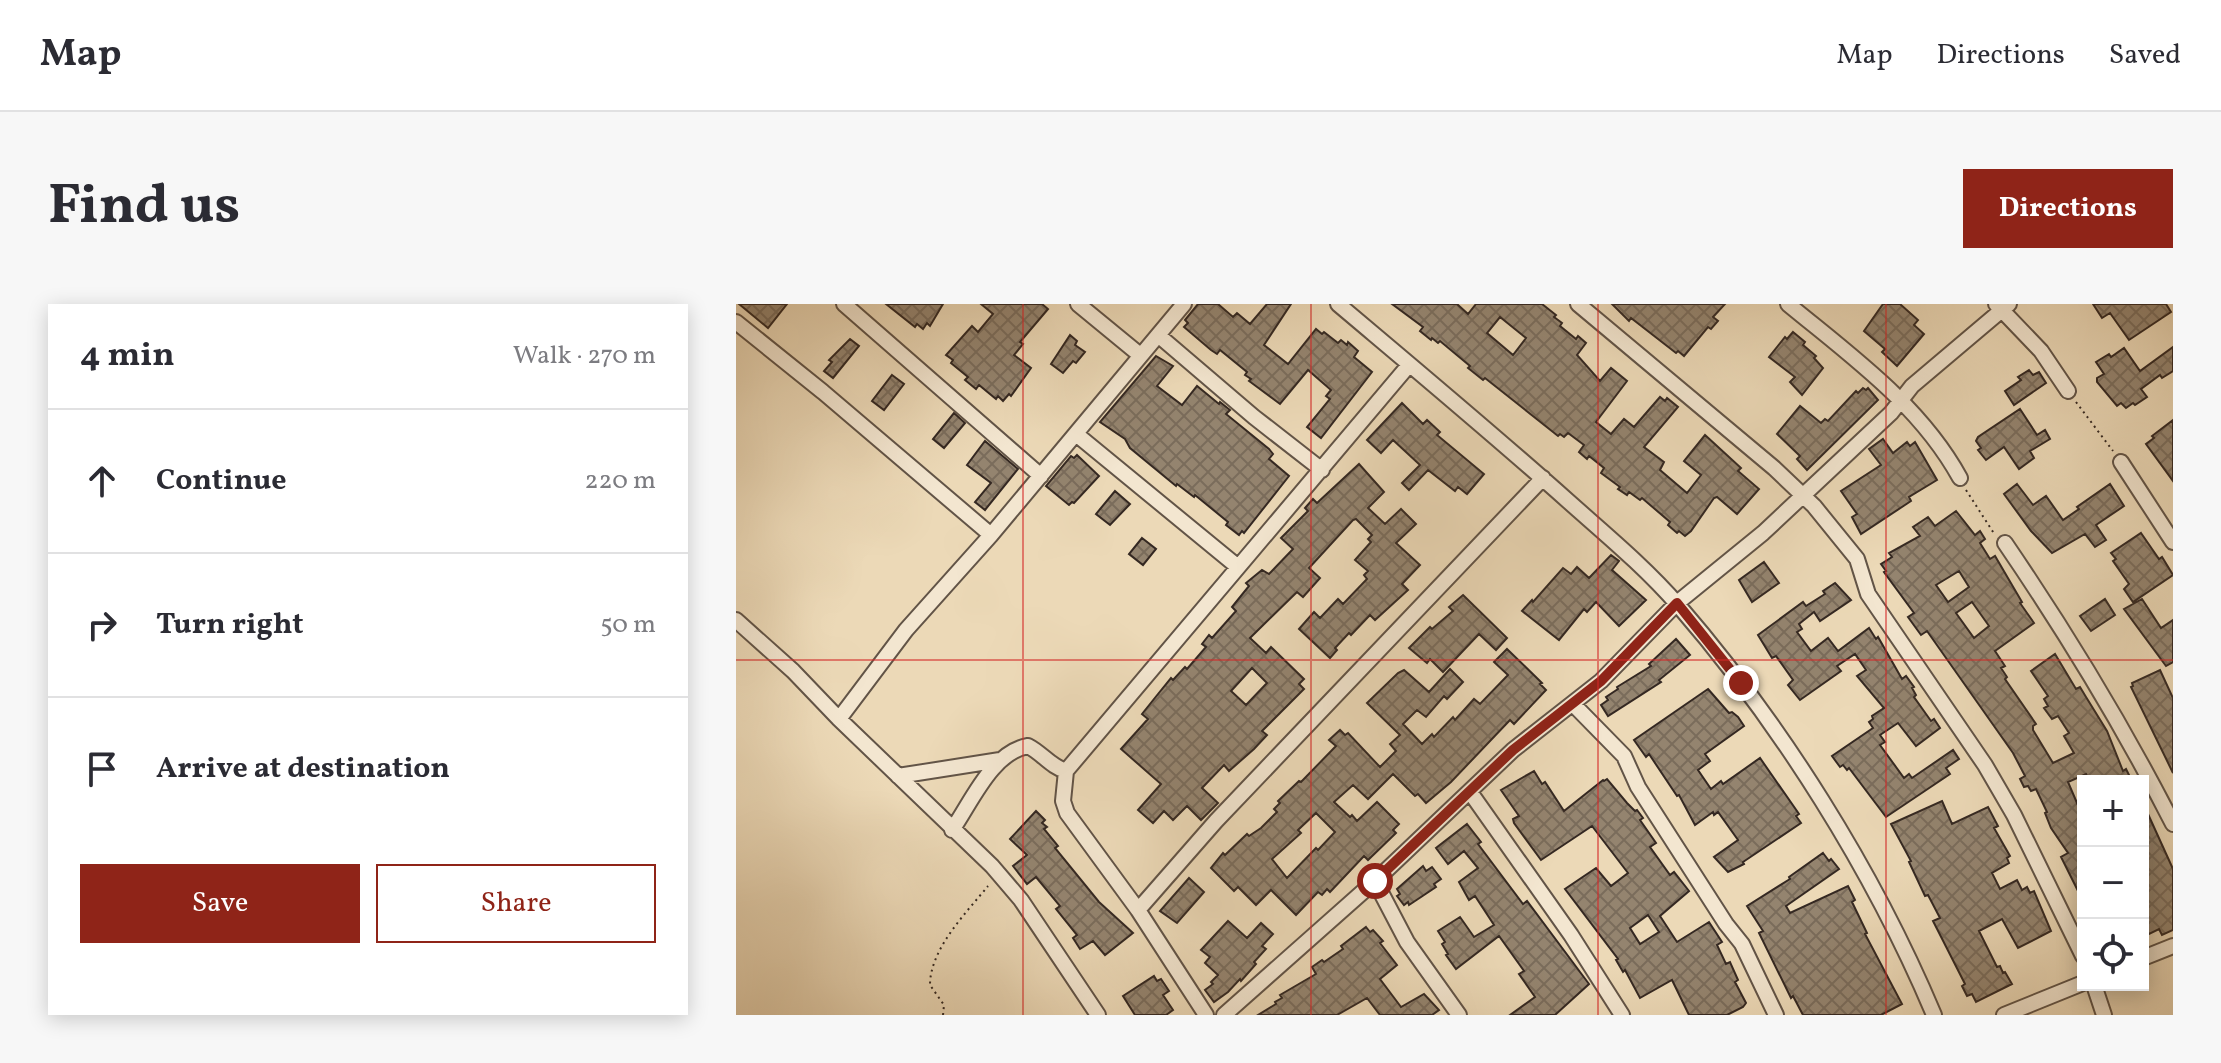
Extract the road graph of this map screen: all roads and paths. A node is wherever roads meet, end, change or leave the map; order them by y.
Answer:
1 (844, 304) edge
2 (1078, 304) edge
3 (1184, 304) edge
4 (1578, 304) edge
5 (1788, 304) edge
6 (2002, 306) edge
7 (1346, 307) edge
8 (736, 322) edge
9 (1158, 335) junction
10 (1140, 355) junction
11 (1409, 365) junction
12 (2068, 391) joint
13 (1901, 400) junction
14 (1076, 434) junction
15 (2121, 462) joint
16 (1322, 470) junction
17 (1041, 476) junction
18 (1543, 478) junction
19 (1960, 478) joint
20 (1802, 494) junction
21 (991, 535) junction
22 (2173, 542) edge
23 (2005, 543) joint
24 (1238, 567) junction
25 (1677, 603) junction
26 (736, 620) edge
27 (1573, 704) junction
28 (839, 719) junction
29 (1000, 760) junction
30 (1066, 771) junction
31 (898, 776) junction
32 (1470, 792) junction
33 (2173, 824) edge
34 (952, 830) junction
35 (995, 870) junction
36 (1375, 881) junction
37 (1138, 910) junction
38 (2077, 944) edge
39 (2173, 946) edge
40 (2149, 956) edge
41 (2077, 985) edge
42 (2096, 991) edge
43 (943, 1015) edge
44 (1098, 1015) edge
45 (1206, 1015) edge
46 (1224, 1015) edge
47 (1459, 1015) edge
48 (1622, 1015) edge
49 (1776, 1015) edge
50 (1934, 1015) edge
51 (2004, 1015) edge
52 (2104, 1015) edge

1 - 17 street
2 - 10 street
3 - 9 street
4 - 20 street
5 - 13 street
6 - 12 street
6 - 13 street
7 - 11 street
8 - 21 street
9 - 10 street
9 - 16 street
10 - 14 street
11 - 16 street
11 - 18 street
12 - 15 path
13 - 19 street
13 - 20 street
14 - 17 street
14 - 24 street
15 - 22 street
16 - 24 street
17 - 21 street
18 - 25 street
18 - 37 street
19 - 23 path
20 - 25 street
20 - 38 street
21 - 28 street
23 - 33 street
24 - 30 street
25 - 27 street
25 - 50 street
26 - 28 street
27 - 32 street
27 - 49 street
28 - 31 street
29 - 30 street
29 - 31 street
29 - 34 street
30 - 37 street
31 - 34 street
32 - 36 street
32 - 48 street
34 - 35 street
35 - 43 path
35 - 44 street
36 - 46 street
36 - 47 street
37 - 45 street
39 - 40 street
41 - 51 street
42 - 52 street

